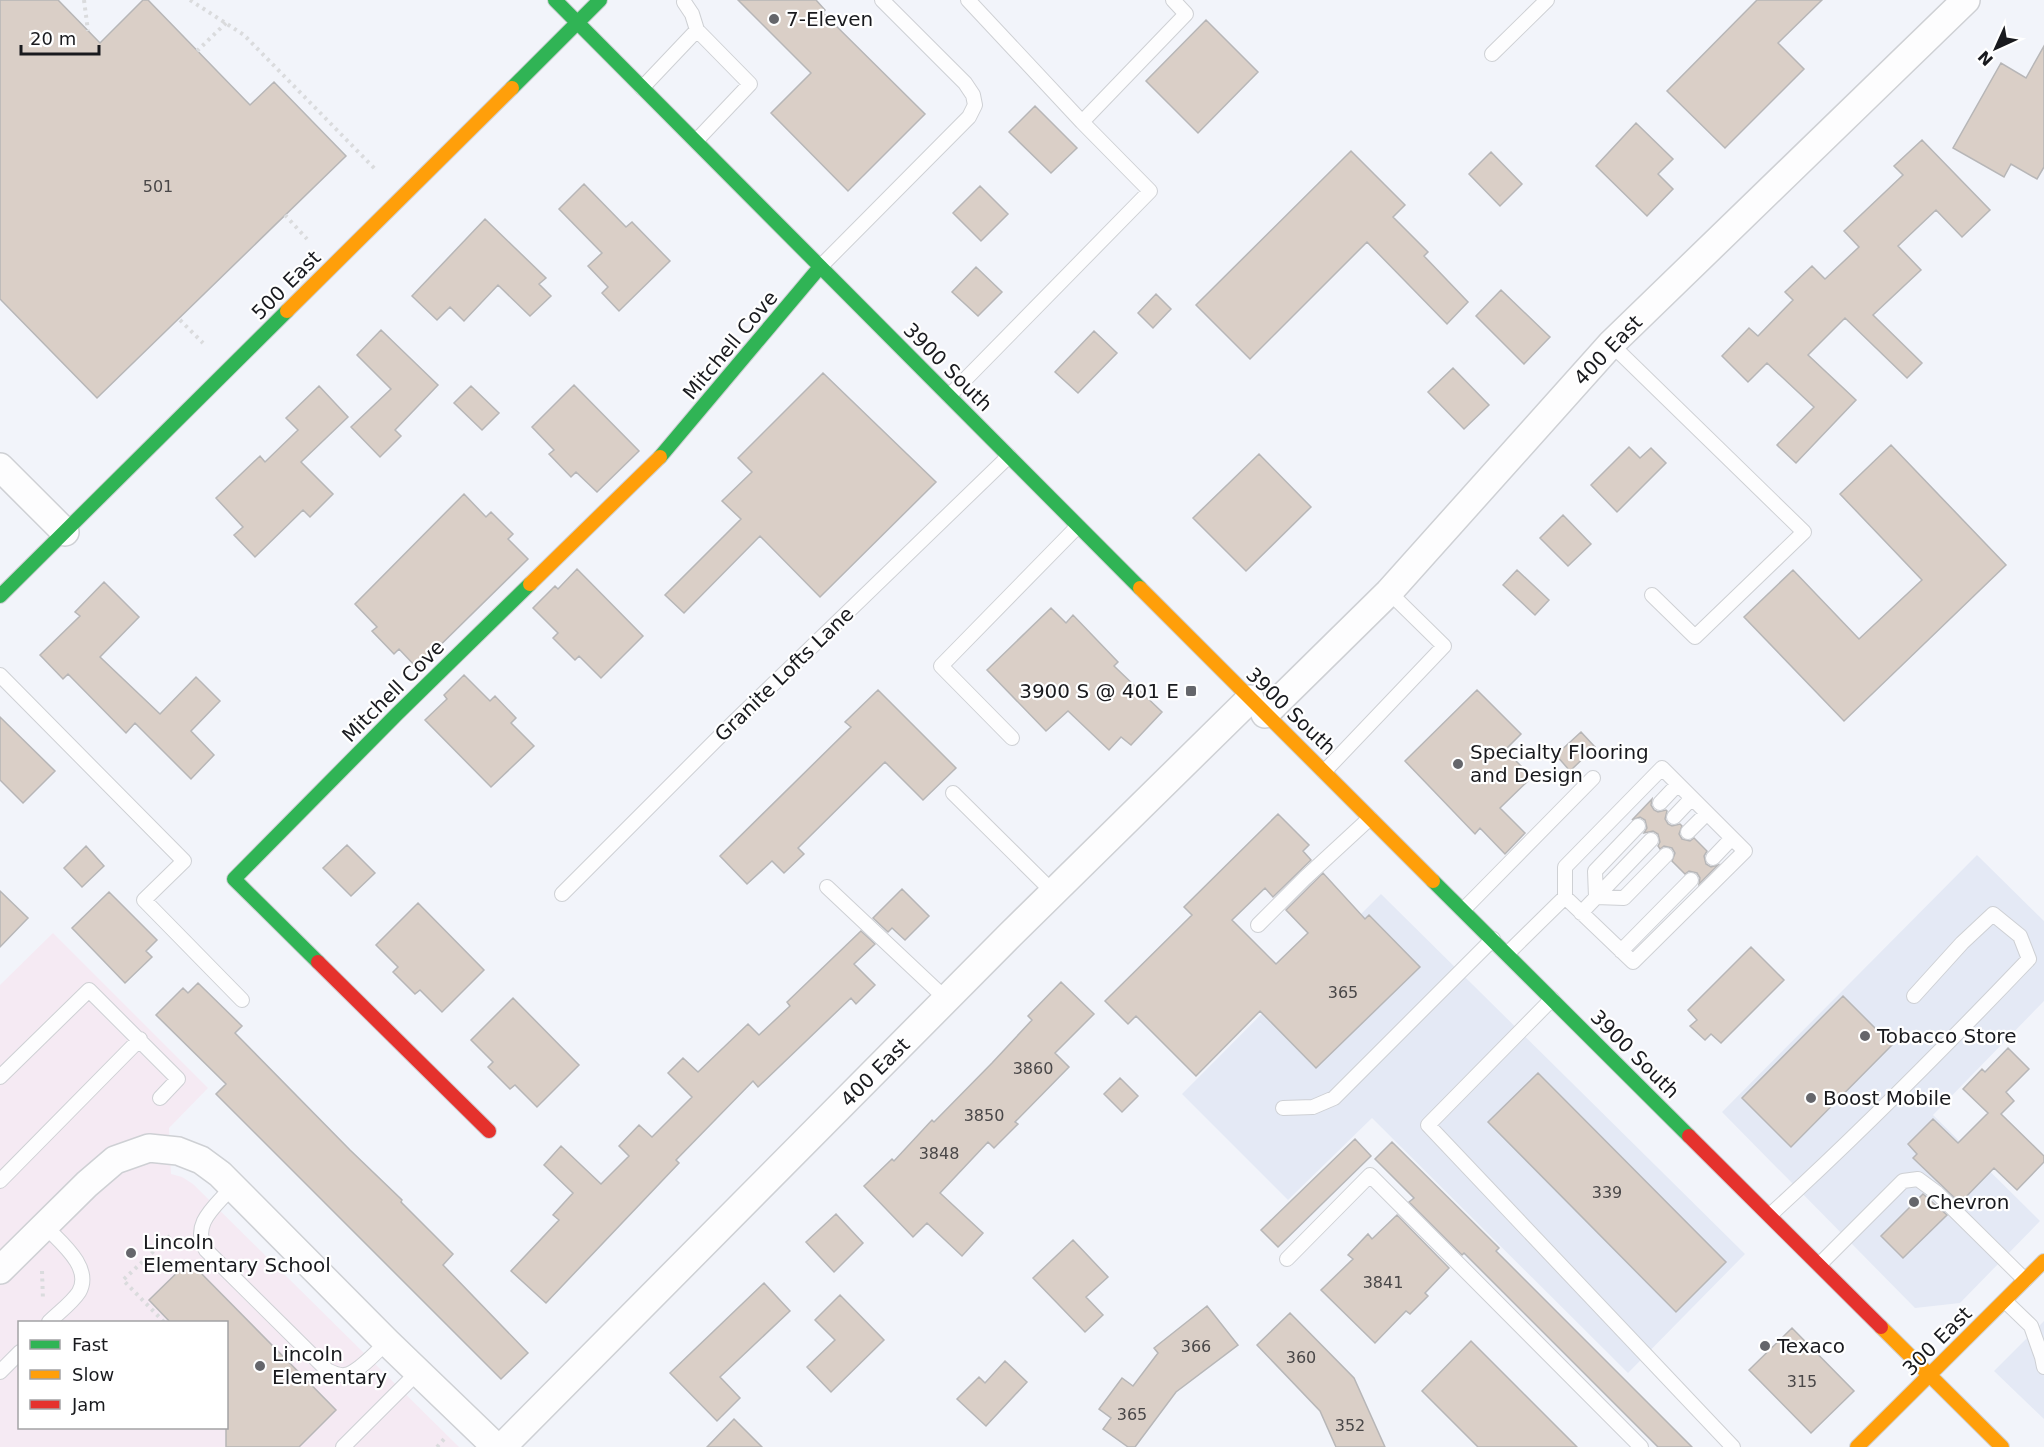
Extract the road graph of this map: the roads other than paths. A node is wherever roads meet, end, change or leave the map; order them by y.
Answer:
1 (555, 0) edge
2 (600, 0) edge
3 (882, 0) edge
4 (968, 0) edge
5 (1173, 0) edge
6 (1547, 0) edge
7 (1966, 0) edge
8 (684, 1) edge
9 (577, 22) junction
10 (697, 30) junction
11 (1492, 54) dead end
12 (642, 88) junction
13 (1082, 122) junction
14 (696, 141) junction
15 (820, 267) junction
16 (1611, 344) junction
17 (949, 396) junction
18 (1009, 456) junction
19 (0, 467) edge
20 (1078, 526) junction
21 (65, 532) junction
22 (1389, 592) junction
23 (1652, 595) dead end
24 (0, 596) edge
25 (0, 675) edge
26 (1258, 707) junction
27 (1012, 738) dead end
28 (1324, 772) junction
29 (1593, 778) dead end
30 (1678, 784) junction
31 (953, 793) dead end
32 (1692, 798) junction
33 (1660, 803) dead end
34 (1707, 813) junction
35 (1370, 818) junction
36 (1674, 818) dead end
37 (1638, 826) dead end
38 (1688, 832) dead end
39 (1732, 838) junction
40 (1651, 840) dead end
41 (1666, 855) dead end
42 (1713, 858) dead end
43 (1691, 880) dead end
44 (827, 887) dead end
45 (1053, 892) junction
46 (562, 894) dead end
47 (1565, 897) junction
48 (1596, 897) junction
49 (1463, 910) junction
50 (1581, 913) junction
51 (1258, 925) dead end
52 (1493, 939) junction
53 (1621, 951) junction
54 (1508, 954) junction
55 (1914, 996) dead end
56 (946, 999) junction
57 (1552, 999) junction
58 (242, 1000) dead end
59 (140, 1039) junction
60 (0, 1077) edge
61 (160, 1098) dead end
62 (1283, 1108) dead end
63 (489, 1131) dead end
64 (0, 1181) edge
65 (232, 1187) junction
66 (1770, 1215) junction
67 (45, 1226) junction
68 (1287, 1258) dead end
69 (2044, 1261) edge
70 (1819, 1265) junction
71 (0, 1270) edge
72 (2025, 1280) junction
73 (2005, 1301) junction
74 (51, 1321) edge
75 (387, 1342) junction
76 (18, 1354) edge
77 (2044, 1367) edge
78 (0, 1372) edge
79 (418, 1372) junction
80 (1930, 1375) junction
81 (343, 1447) edge
82 (496, 1447) edge
83 (502, 1447) edge
84 (1641, 1447) edge
85 (1733, 1447) edge
86 (1857, 1447) edge
87 (2002, 1447) edge

1 - 9 street, 3900 South
2 - 9 street, 500 East
3 - 15 lane
4 - 13 lane
5 - 13 lane
6 - 11 lane
7 - 16 street, 400 East
8 - 10 lane
9 - 12 street, 3900 South
9 - 21 street, 500 East
10 - 12 lane
10 - 14 lane
12 - 14 street, 3900 South
13 - 17 lane
14 - 15 street, 3900 South
15 - 17 street, 3900 South
15 - 63 street, Mitchell Cove
16 - 22 street, 400 East
16 - 23 lane
17 - 18 street, 3900 South
18 - 20 street, 3900 South
18 - 46 lane, Granite Lofts Lane
19 - 21 street
20 - 26 street, 3900 South
20 - 27 lane
21 - 24 street, 500 East
22 - 26 street, 400 East
22 - 28 lane
25 - 58 lane
26 - 28 street, 3900 South
26 - 45 street, 400 East
28 - 35 street, 3900 South
29 - 49 lane
30 - 32 lane
30 - 33 lane
30 - 47 lane
31 - 45 lane
32 - 34 lane
32 - 36 lane
34 - 38 lane
34 - 39 lane
35 - 49 street, 3900 South
35 - 51 lane
37 - 48 lane
39 - 42 lane
39 - 53 lane
40 - 48 lane
41 - 48 lane
43 - 53 lane
44 - 56 lane
45 - 56 street, 400 East
47 - 50 lane
47 - 54 lane
48 - 50 lane
49 - 52 street, 3900 South
50 - 53 lane
52 - 54 street, 3900 South
52 - 62 lane
54 - 57 street, 3900 South
55 - 66 lane
56 - 83 street, 400 East
57 - 66 street, 3900 South
57 - 85 lane
59 - 60 lane
59 - 61 lane
59 - 64 lane
65 - 67 street
65 - 75 street
65 - 75 lane
66 - 70 street, 3900 South
67 - 71 street
67 - 74 lane
68 - 84 lane
69 - 72 street, 300 East
70 - 72 lane
70 - 80 street, 3900 South
72 - 73 street, 300 East
73 - 77 lane
73 - 80 street, 300 East
75 - 79 street
76 - 78 lane
79 - 81 lane
79 - 82 street
80 - 86 street, 300 East
80 - 87 street, 3900 South

